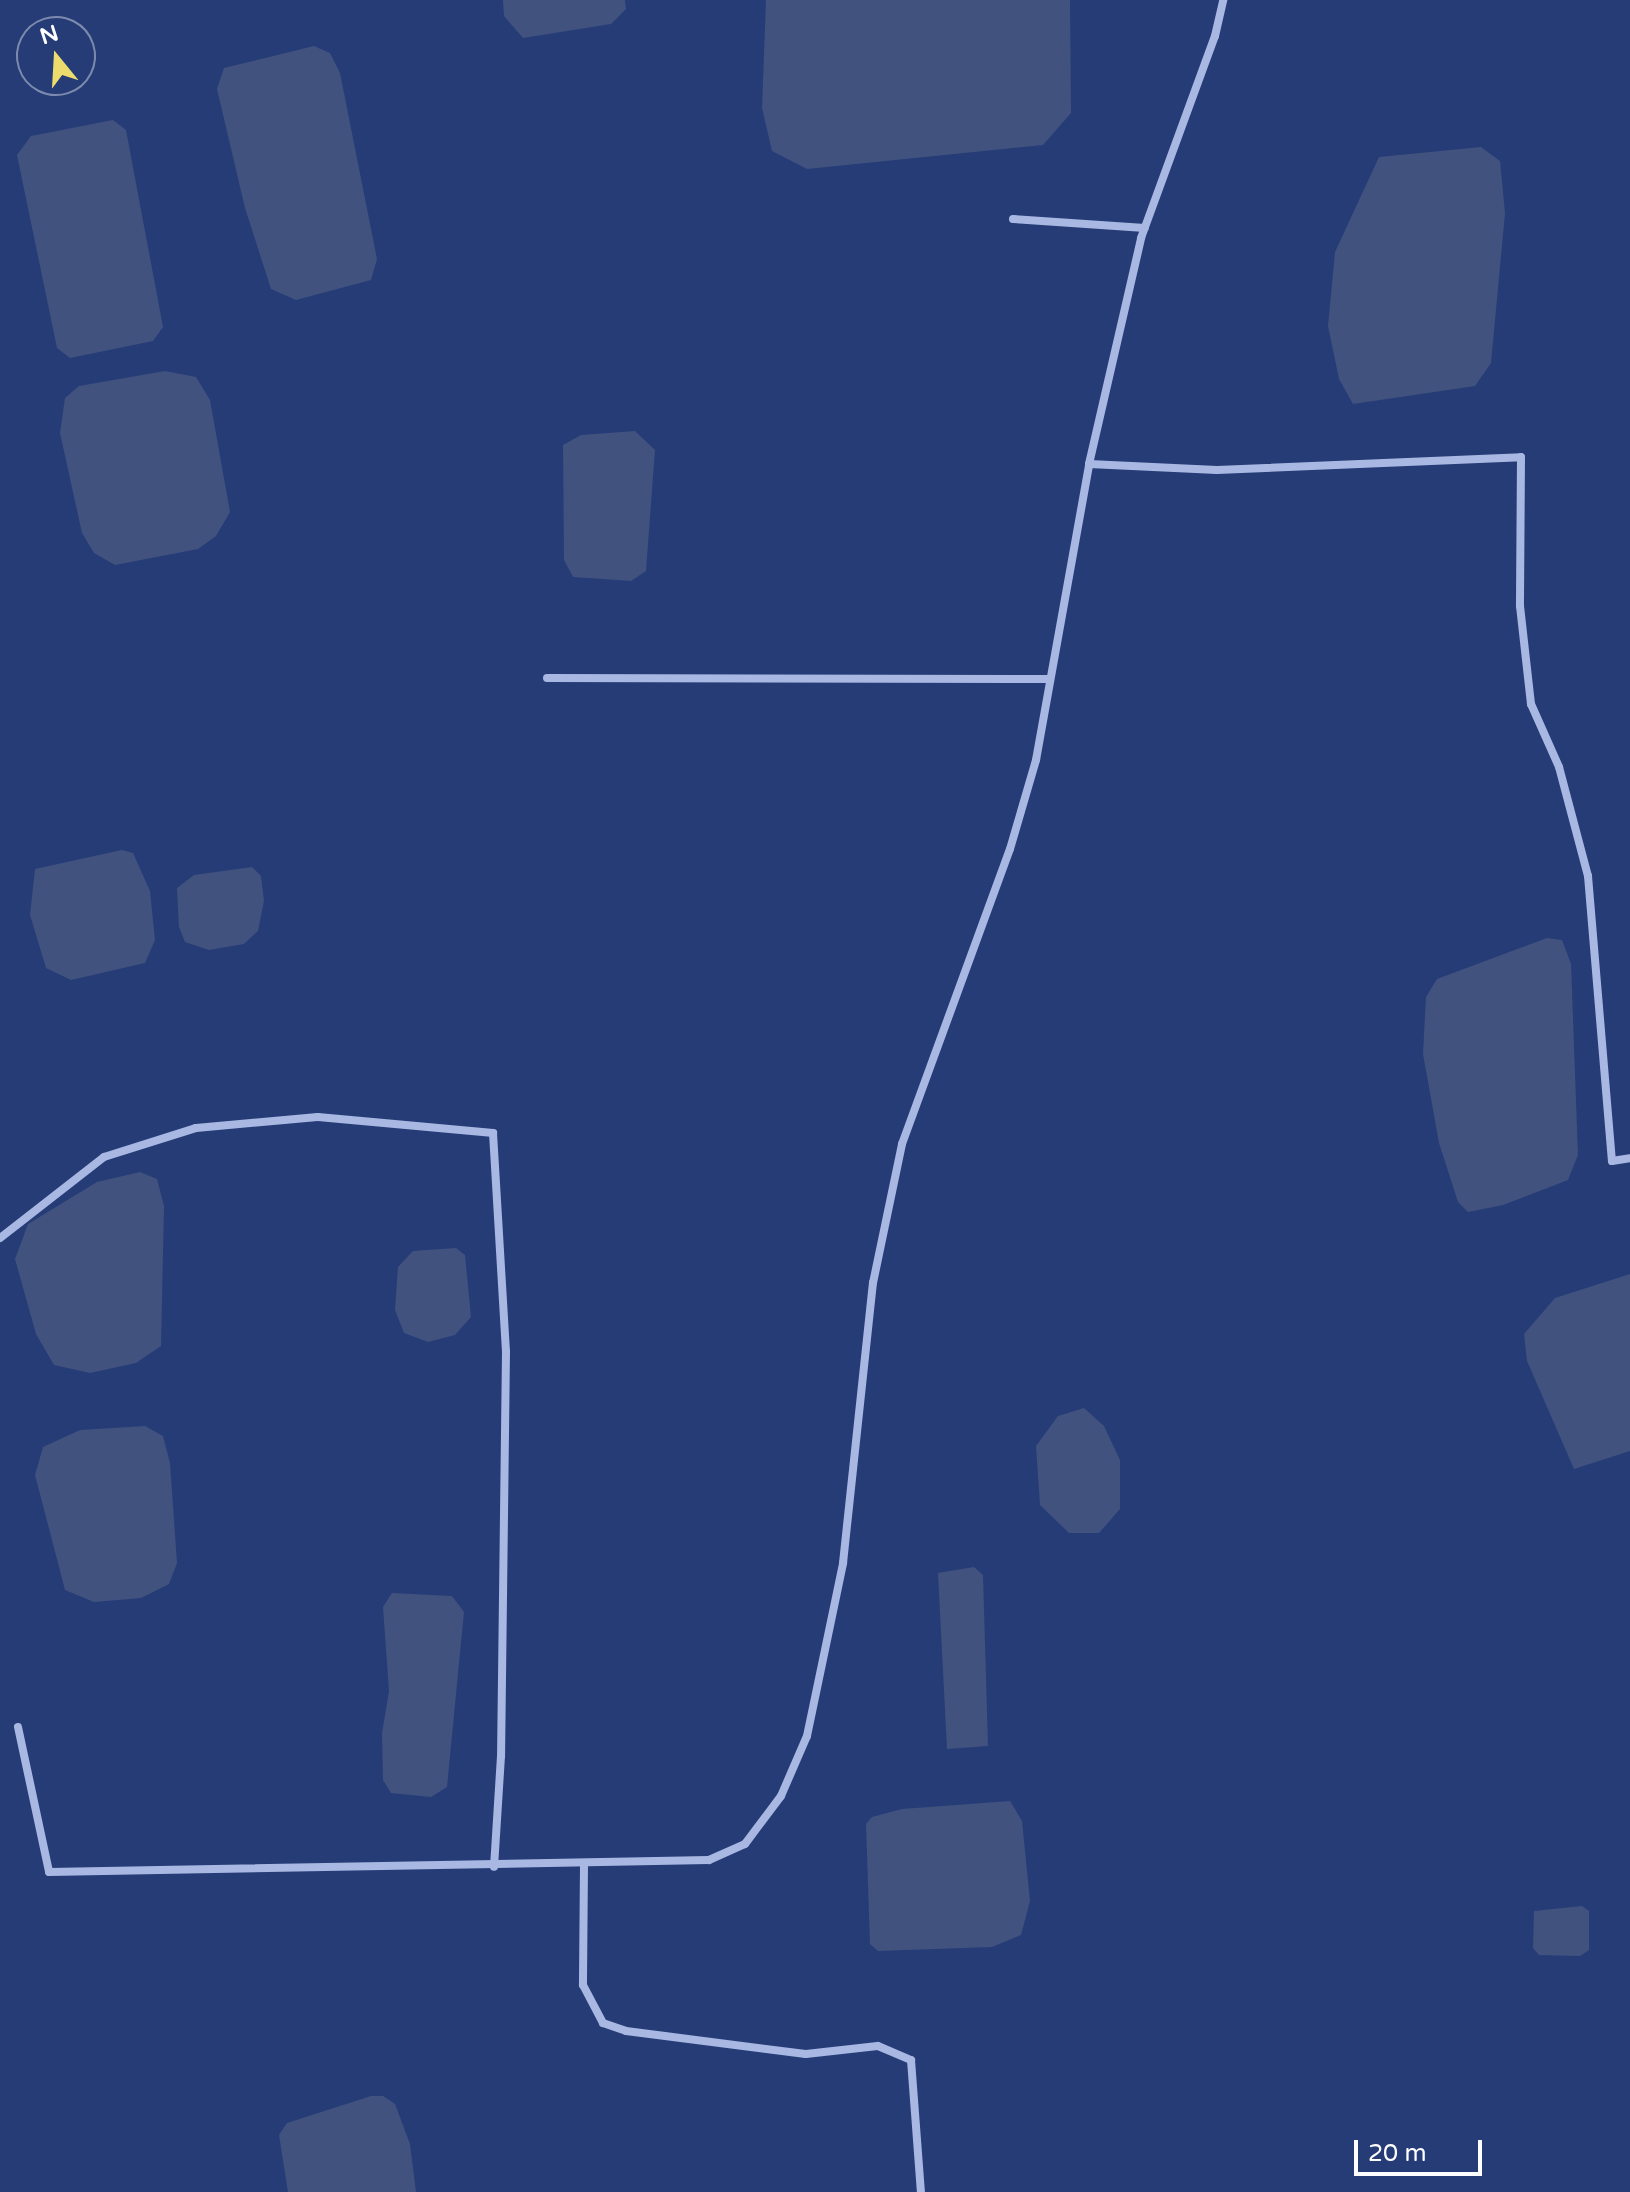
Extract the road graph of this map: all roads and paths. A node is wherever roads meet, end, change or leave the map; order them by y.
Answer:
1 (1223, 0) edge
2 (1013, 219) dead end
3 (1145, 228) junction
4 (1089, 464) junction
5 (547, 678) dead end
6 (1050, 679) junction
7 (1630, 1158) edge
8 (0, 1238) edge
9 (18, 1727) dead end
10 (584, 1865) junction
11 (494, 1867) junction
12 (921, 2192) edge

1 - 3 street
2 - 3 street
3 - 4 street
4 - 6 street
4 - 7 street
5 - 6 street
6 - 10 street
8 - 11 street
9 - 11 street
10 - 11 street
10 - 12 street

